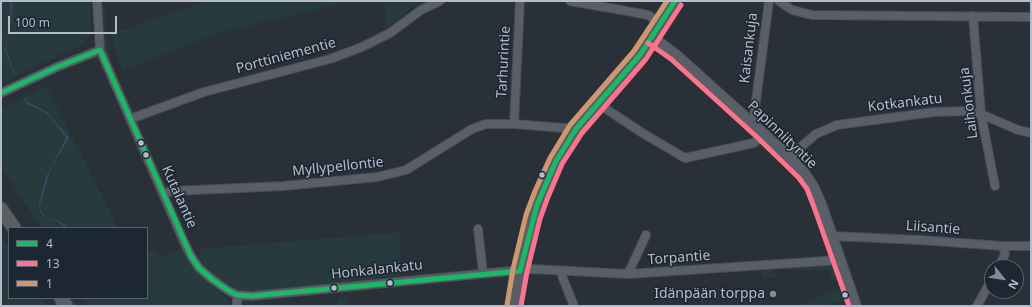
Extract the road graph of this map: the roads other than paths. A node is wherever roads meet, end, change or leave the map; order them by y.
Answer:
1 (97, 1) edge
2 (440, 1) edge
3 (520, 1) edge
4 (570, 1) edge
5 (669, 1) edge
6 (675, 1) edge
7 (769, 1) edge
8 (779, 1) edge
9 (973, 16) junction
10 (1031, 17) edge
11 (661, 21) junction
12 (652, 36) junction
13 (100, 50) junction
14 (1, 93) edge
15 (597, 102) junction
16 (981, 114) junction
17 (130, 119) junction
18 (749, 121) junction
19 (514, 124) junction
20 (576, 129) junction
21 (1031, 133) edge
22 (764, 134) junction
23 (790, 158) junction
24 (995, 186) dead end
25 (163, 193) junction
26 (1, 209) edge
27 (13, 227) edge
28 (478, 229) dead end
29 (646, 235) dead end
30 (832, 236) junction
31 (1002, 246) junction
32 (1031, 246) edge
33 (1003, 259) edge
34 (840, 260) junction
35 (520, 271) junction
36 (560, 271) junction
37 (483, 273) junction
38 (628, 274) junction
39 (984, 293) edge
40 (236, 295) junction
41 (238, 306) edge
42 (514, 306) edge
43 (574, 306) edge
44 (856, 306) edge
45 (977, 306) edge

1 - 13 street, Kutalantie
2 - 17 street, Porttiniementie
3 - 19 street, Tarhurintie
4 - 11 street
5 - 11 main road
6 - 11 main road
7 - 18 street, Kaisankuja
8 - 9 street
9 - 10 street
9 - 16 street, Laihonkuja
11 - 12 main road
12 - 15 main road
12 - 18 street, Papinniityntie
13 - 14 street
13 - 17 street, Kutalantie
15 - 20 main road
15 - 22 street
16 - 21 street, Kotkankatu
16 - 23 street, Kotkankatu
16 - 24 street, Laihonkuja
17 - 25 street, Kutalantie
18 - 22 street, Papinniityntie
19 - 20 street, Myllypellontie
19 - 25 street, Myllypellontie
20 - 35 main road
22 - 23 street, Papinniityntie
23 - 30 street, Papinniityntie
25 - 40 street, Kutalantie
26 - 27 highway
28 - 37 street
29 - 38 street
30 - 31 street, Liisantie
30 - 34 street, Papinniityntie
31 - 32 street, Liisantie
31 - 33 street
34 - 38 street, Torpantie
34 - 44 street, Papinniityntie
35 - 36 street, Torpantie
35 - 37 street, Honkalankatu
35 - 42 main road
36 - 38 street, Torpantie
36 - 43 street
37 - 40 street, Honkalankatu
39 - 45 street
40 - 41 street

